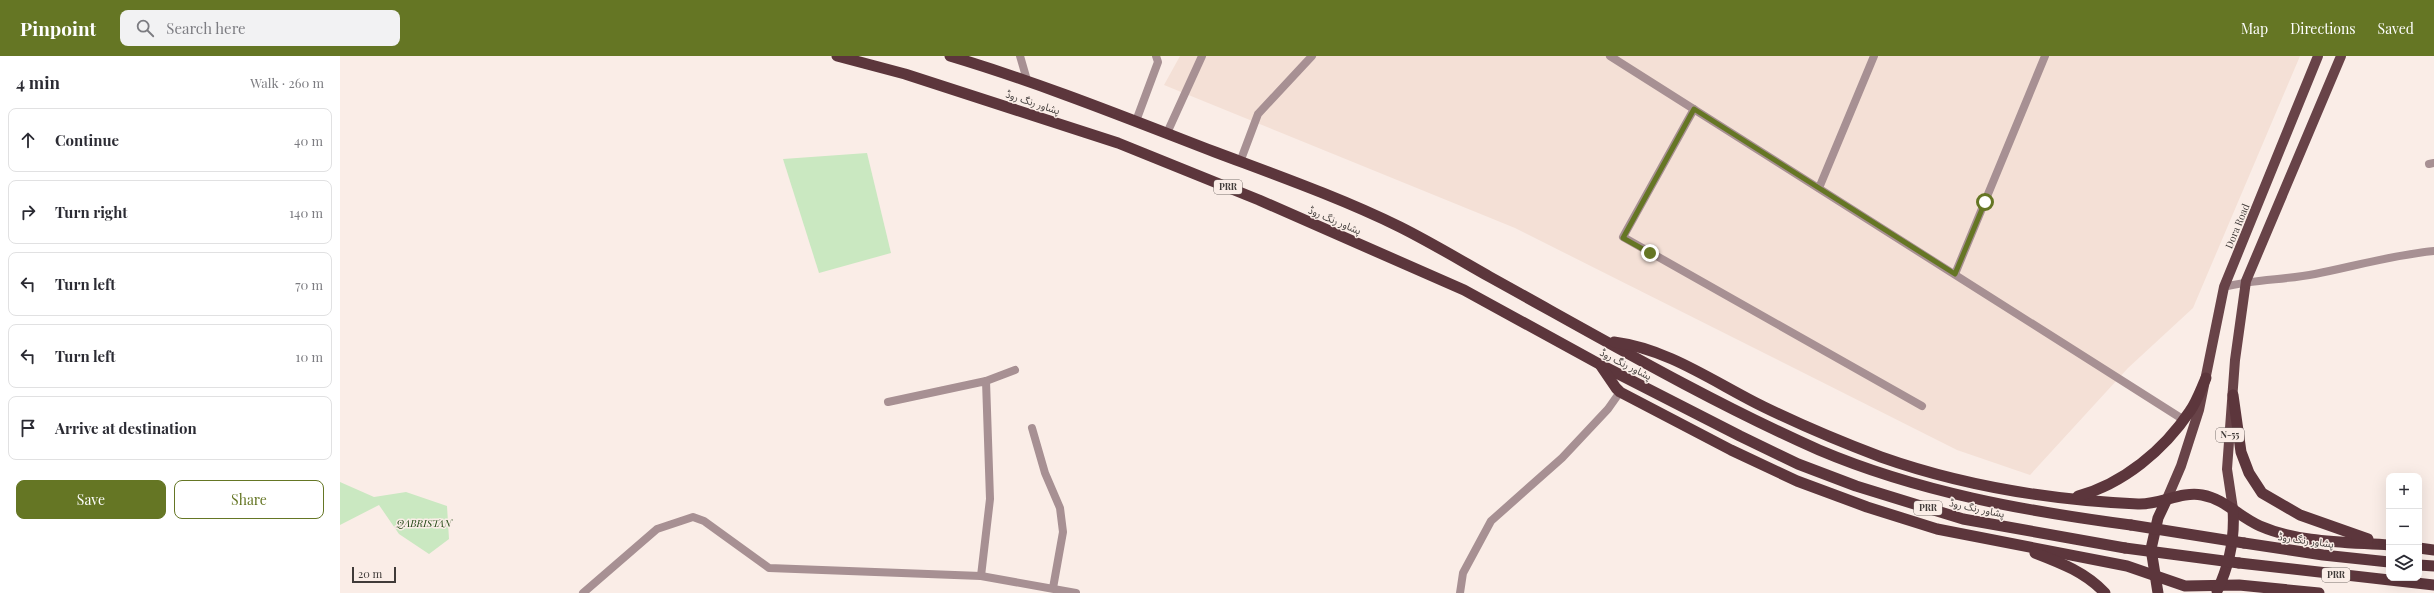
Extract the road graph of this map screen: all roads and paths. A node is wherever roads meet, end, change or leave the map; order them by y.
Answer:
1 (837, 56) edge
2 (950, 56) edge
3 (1020, 56) edge
4 (1156, 56) edge
5 (1202, 56) edge
6 (1312, 56) edge
7 (1610, 56) edge
8 (1874, 56) edge
9 (2045, 56) edge
10 (2318, 56) edge
11 (2341, 56) edge
12 (1027, 80) junction
13 (1694, 109) junction
14 (1136, 121) junction
15 (1167, 133) junction
16 (1240, 162) junction
17 (1819, 188) junction
18 (2434, 251) edge
19 (1955, 274) junction
20 (2246, 281) junction
21 (2224, 287) junction
22 (1608, 342) junction
23 (1601, 365) junction
24 (1015, 370) dead end
25 (2206, 378) junction
26 (986, 381) junction
27 (1620, 392) junction
28 (2233, 395) junction
29 (888, 402) dead end
30 (1922, 406) dead end
31 (2184, 420) junction
32 (1032, 428) dead end
33 (2070, 498) junction
34 (2166, 501) junction
35 (2232, 509) junction
36 (2015, 544) junction
37 (2386, 544) edge
38 (2386, 545) edge
39 (2422, 548) edge
40 (2434, 550) edge
41 (2386, 562) edge
42 (2422, 565) edge
43 (2434, 566) edge
44 (2154, 575) junction
45 (981, 576) junction
46 (2434, 586) edge
47 (1053, 588) junction
48 (2218, 589) edge
49 (582, 593) edge
50 (1076, 593) edge
51 (1460, 593) edge
52 (2104, 593) edge
53 (2158, 593) edge
54 (2319, 593) edge

1 - 23 highway, پشاور رنگ روڈ / PRR
2 - 12 highway, پشاور رنگ روڈ / PRR
3 - 12 street
4 - 14 street
5 - 15 street
6 - 16 street
7 - 13 street
8 - 17 street
9 - 19 street
10 - 21 main road, Dora Road
11 - 20 main road
12 - 14 highway, پشاور رنگ روڈ / PRR
13 - 17 street
13 - 30 street
14 - 15 highway, پشاور رنگ روڈ / PRR
15 - 16 highway, پشاور رنگ روڈ / PRR
16 - 22 highway, پشاور رنگ روڈ / PRR
17 - 19 street
18 - 20 street
19 - 31 street
20 - 21 street
20 - 28 main road, N-55
21 - 25 main road, Dora Road
22 - 33 highway
22 - 41 highway, پشاور رنگ روڈ / PRR, bridge
23 - 27 highway
23 - 46 highway, پشاور رنگ روڈ / PRR, bridge
24 - 26 street
25 - 31 highway
25 - 34 main road, Dora Road
26 - 29 street
26 - 45 street
27 - 36 highway
27 - 51 street
28 - 35 main road, N-55
28 - 37 highway
31 - 33 highway
32 - 47 street
33 - 34 highway
34 - 35 highway
34 - 44 highway
35 - 38 highway
35 - 48 highway, N-55
36 - 44 highway
36 - 52 highway
39 - 40 highway
42 - 43 highway
44 - 48 highway
44 - 53 highway
45 - 47 street
45 - 49 street
47 - 50 street
48 - 54 highway

